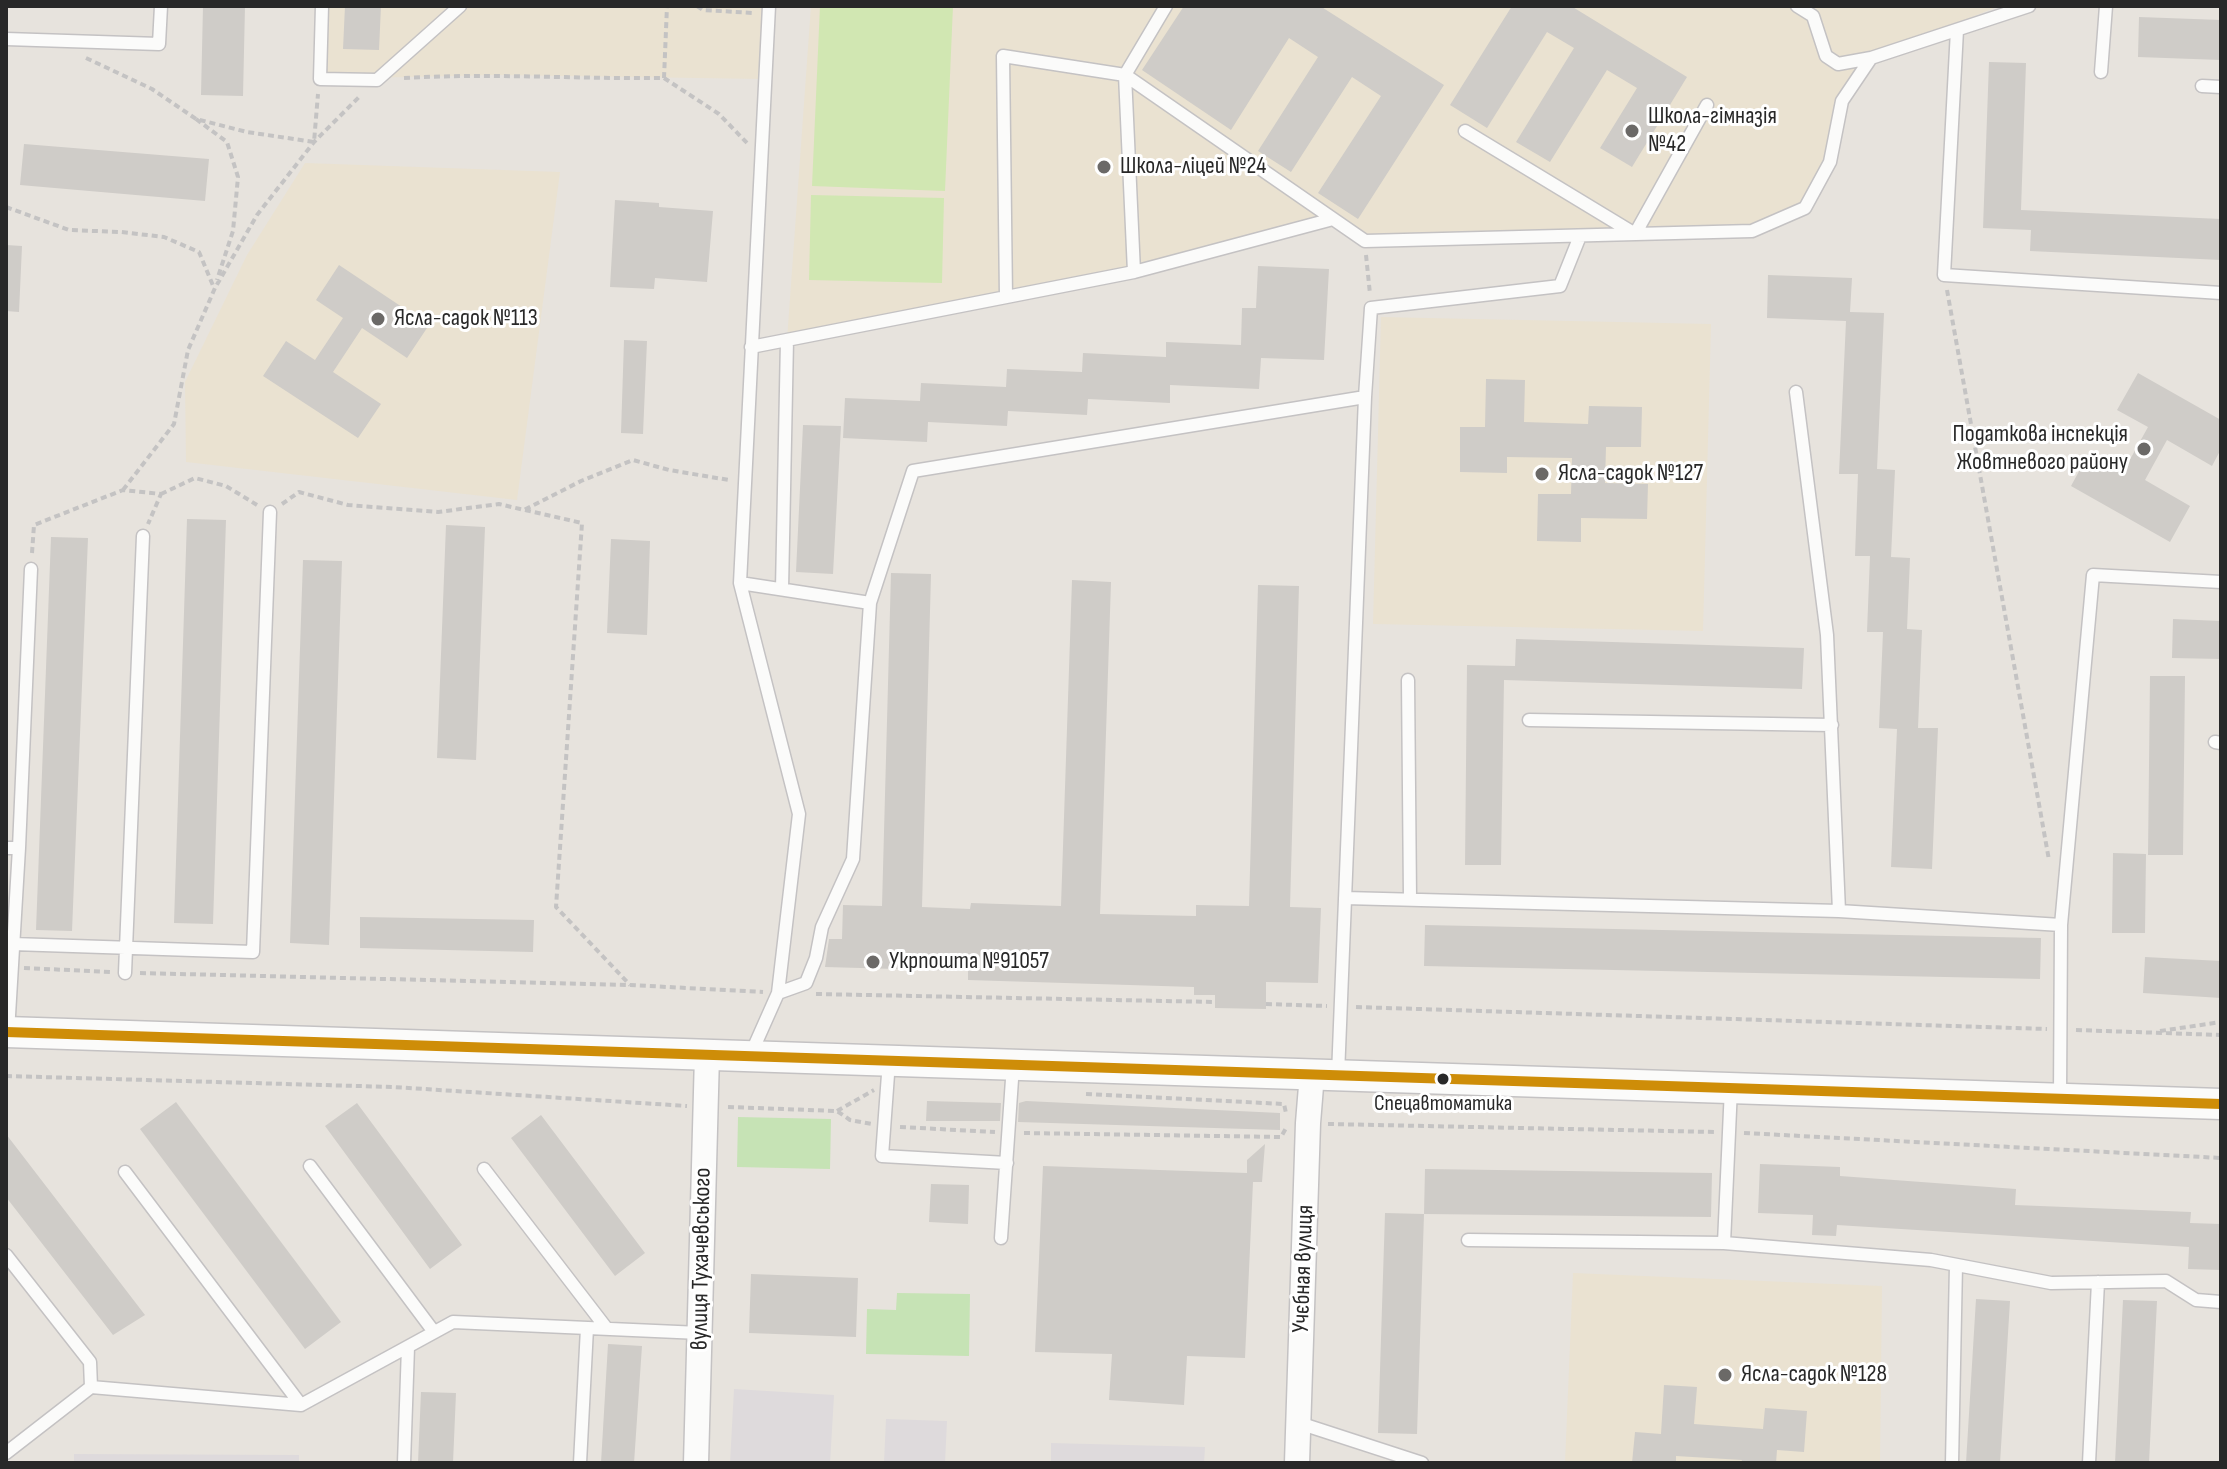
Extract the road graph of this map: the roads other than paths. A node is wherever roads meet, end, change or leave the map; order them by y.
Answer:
1 (161, 6) edge
2 (322, 6) edge
3 (460, 6) edge
4 (766, 6) edge
5 (1166, 6) edge
6 (1797, 6) edge
7 (2029, 6) edge
8 (2106, 6) edge
9 (1957, 30) junction
10 (6, 39) edge
11 (1871, 58) junction
12 (2101, 72) dead end
13 (1125, 75) junction
14 (2202, 86) dead end
15 (2221, 87) edge
16 (1707, 105) dead end
17 (1465, 131) dead end
18 (1333, 219) junction
19 (1635, 234) junction
20 (1580, 236) junction
21 (1134, 272) junction
22 (2221, 293) edge
23 (1006, 297) junction
24 (787, 340) junction
25 (751, 347) junction
26 (1796, 392) dead end
27 (1365, 397) junction
28 (270, 512) road end
29 (143, 536) road end
30 (31, 569) road end
31 (2221, 582) edge
32 (740, 583) junction
33 (782, 589) junction
34 (870, 603) junction
35 (1408, 680) dead end
36 (1529, 720) dead end
37 (1832, 725) junction
38 (12, 848) edge
39 (1345, 898) junction
40 (1410, 898) junction
41 (1839, 911) junction
42 (2061, 925) junction
43 (13, 944) junction
44 (126, 946) junction
45 (125, 973) road end
46 (778, 993) junction
47 (7, 1032) edge
48 (707, 1055) junction
49 (750, 1056) junction
50 (1013, 1065) junction
51 (888, 1073) junction
52 (1325, 1075) junction
53 (1731, 1088) junction
54 (2060, 1099) junction
55 (2221, 1104) edge
56 (1007, 1163) junction
57 (310, 1166) dead end
58 (484, 1169) dead end
59 (125, 1172) dead end
60 (1001, 1238) dead end
61 (1468, 1240) dead end
62 (1724, 1243) junction
63 (6, 1255) edge
64 (1956, 1265) junction
65 (2098, 1282) junction
66 (2221, 1302) edge
67 (587, 1328) junction
68 (607, 1329) junction
69 (434, 1332) junction
70 (700, 1333) junction
71 (408, 1347) junction
72 (91, 1387) junction
73 (301, 1405) junction
74 (1299, 1423) junction
75 (6, 1453) edge
76 (404, 1463) edge
77 (580, 1463) edge
78 (696, 1463) edge
79 (1297, 1463) edge
80 (1422, 1463) edge
81 (1952, 1463) edge
82 (2089, 1463) edge

1 - 10 lane
2 - 3 lane
4 - 25 lane
5 - 13 lane
6 - 11 lane
7 - 9 lane
8 - 12 lane
9 - 11 lane
9 - 22 lane
11 - 19 lane
13 - 18 lane
13 - 21 lane
13 - 23 lane
14 - 15 lane
16 - 19 lane
17 - 19 lane
18 - 20 lane
18 - 21 lane
19 - 20 lane
20 - 27 lane
21 - 23 lane
23 - 24 lane
24 - 25 lane
24 - 33 lane
25 - 32 lane
26 - 37 lane
27 - 34 lane
27 - 39 lane
28 - 44 lane
29 - 44 lane
30 - 38 lane
31 - 42 lane
32 - 33 lane
32 - 46 lane
33 - 34 lane
34 - 46 lane
35 - 40 lane
36 - 37 lane
37 - 41 lane
38 - 43 lane
39 - 40 lane
39 - 52 lane
40 - 41 lane
41 - 42 lane
42 - 54 lane
43 - 44 lane
43 - 47 lane
44 - 45 lane
46 - 49 lane
47 - 48 street
48 - 49 street
48 - 70 street, вулиця Тухачевського
49 - 51 street
50 - 51 street
50 - 52 street
50 - 56 lane
51 - 56 lane
52 - 53 street
52 - 74 street, Учєбная вулиця
53 - 54 street
53 - 62 lane
54 - 55 street
56 - 60 lane
57 - 69 lane
58 - 68 lane
59 - 73 lane
61 - 62 lane
62 - 64 lane
63 - 72 lane
64 - 65 lane
64 - 81 lane
65 - 66 lane
65 - 82 lane
67 - 68 lane
67 - 69 lane
67 - 77 lane
68 - 70 lane
69 - 71 lane
70 - 78 street, вулиця Тухачевського
71 - 73 lane
71 - 76 lane
72 - 73 lane
72 - 75 lane
74 - 79 street, Учєбная вулиця
74 - 80 lane

